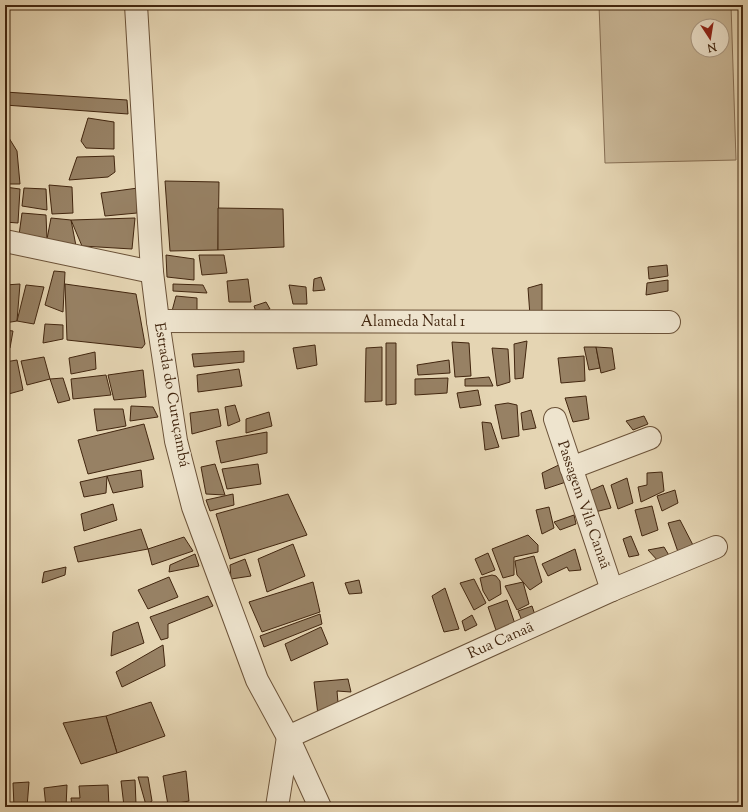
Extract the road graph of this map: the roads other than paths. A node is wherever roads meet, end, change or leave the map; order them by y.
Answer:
1 (136, 5) edge
2 (5, 241) edge
3 (152, 272) junction
4 (158, 321) junction
5 (669, 322) dead end
6 (555, 419) dead end
7 (650, 438) dead end
8 (571, 468) junction
9 (716, 547) dead end
10 (612, 590) junction
11 (288, 737) junction
12 (277, 807) edge
13 (320, 807) edge

1 - 3 street, Estrada do Curuçambá
2 - 3 street
3 - 4 street, Estrada do Curuçambá
4 - 5 street, Alameda Natal 1
4 - 11 street, Estrada do Curuçambá
6 - 8 street, Passagem Vila Canaã
7 - 8 street
8 - 10 street, Passagem Vila Canaã
9 - 10 street, Rua Canaã
10 - 11 street, Rua Canaã
11 - 12 street
11 - 13 street, Estrada do Curuçambá

